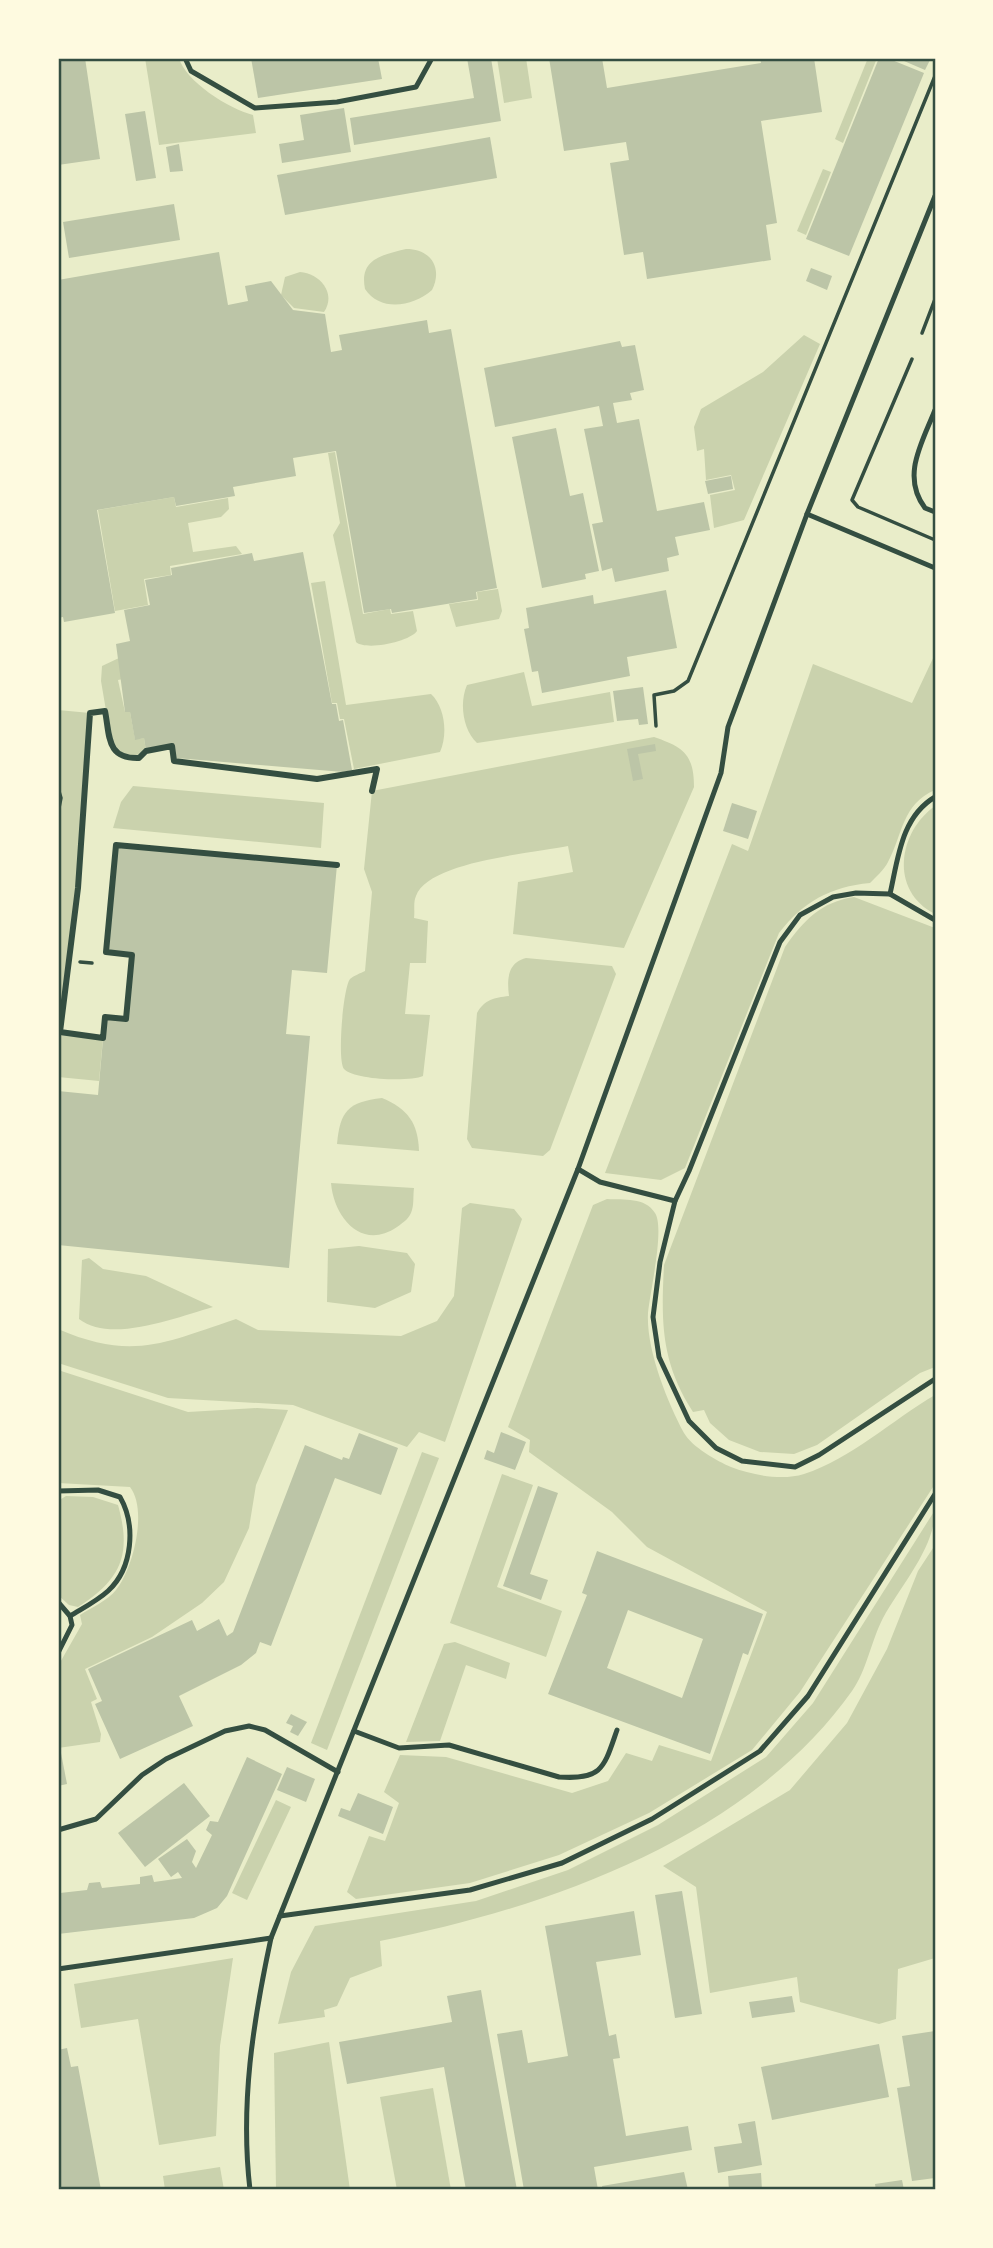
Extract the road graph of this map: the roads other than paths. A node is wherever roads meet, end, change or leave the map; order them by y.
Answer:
1 (185, 58) edge
2 (432, 58) edge
3 (935, 196) edge
4 (935, 412) edge
5 (935, 512) edge
6 (807, 514) junction
7 (935, 568) edge
8 (372, 791) dead end
9 (935, 797) edge
10 (337, 865) dead end
11 (890, 894) junction
12 (935, 920) edge
13 (578, 1169) junction
14 (675, 1201) junction
15 (935, 1380) edge
16 (58, 1491) edge
17 (935, 1494) edge
18 (58, 1602) edge
19 (71, 1616) junction
20 (58, 1653) edge
21 (617, 1730) dead end
22 (354, 1731) junction
23 (338, 1772) junction
24 (58, 1830) edge
25 (280, 1916) junction
26 (271, 1938) junction
27 (58, 1969) edge
28 (250, 2190) edge

1 - 2 lane
3 - 6 lane
4 - 5 lane
6 - 7 lane
6 - 13 lane
8 - 10 street
9 - 11 lane
11 - 12 lane
11 - 14 lane
13 - 14 lane
13 - 22 lane
14 - 15 lane
16 - 19 lane
17 - 25 lane
18 - 19 lane
19 - 20 lane
21 - 22 lane
22 - 23 lane
23 - 24 lane
23 - 25 lane
25 - 26 lane
26 - 27 lane
26 - 28 lane

